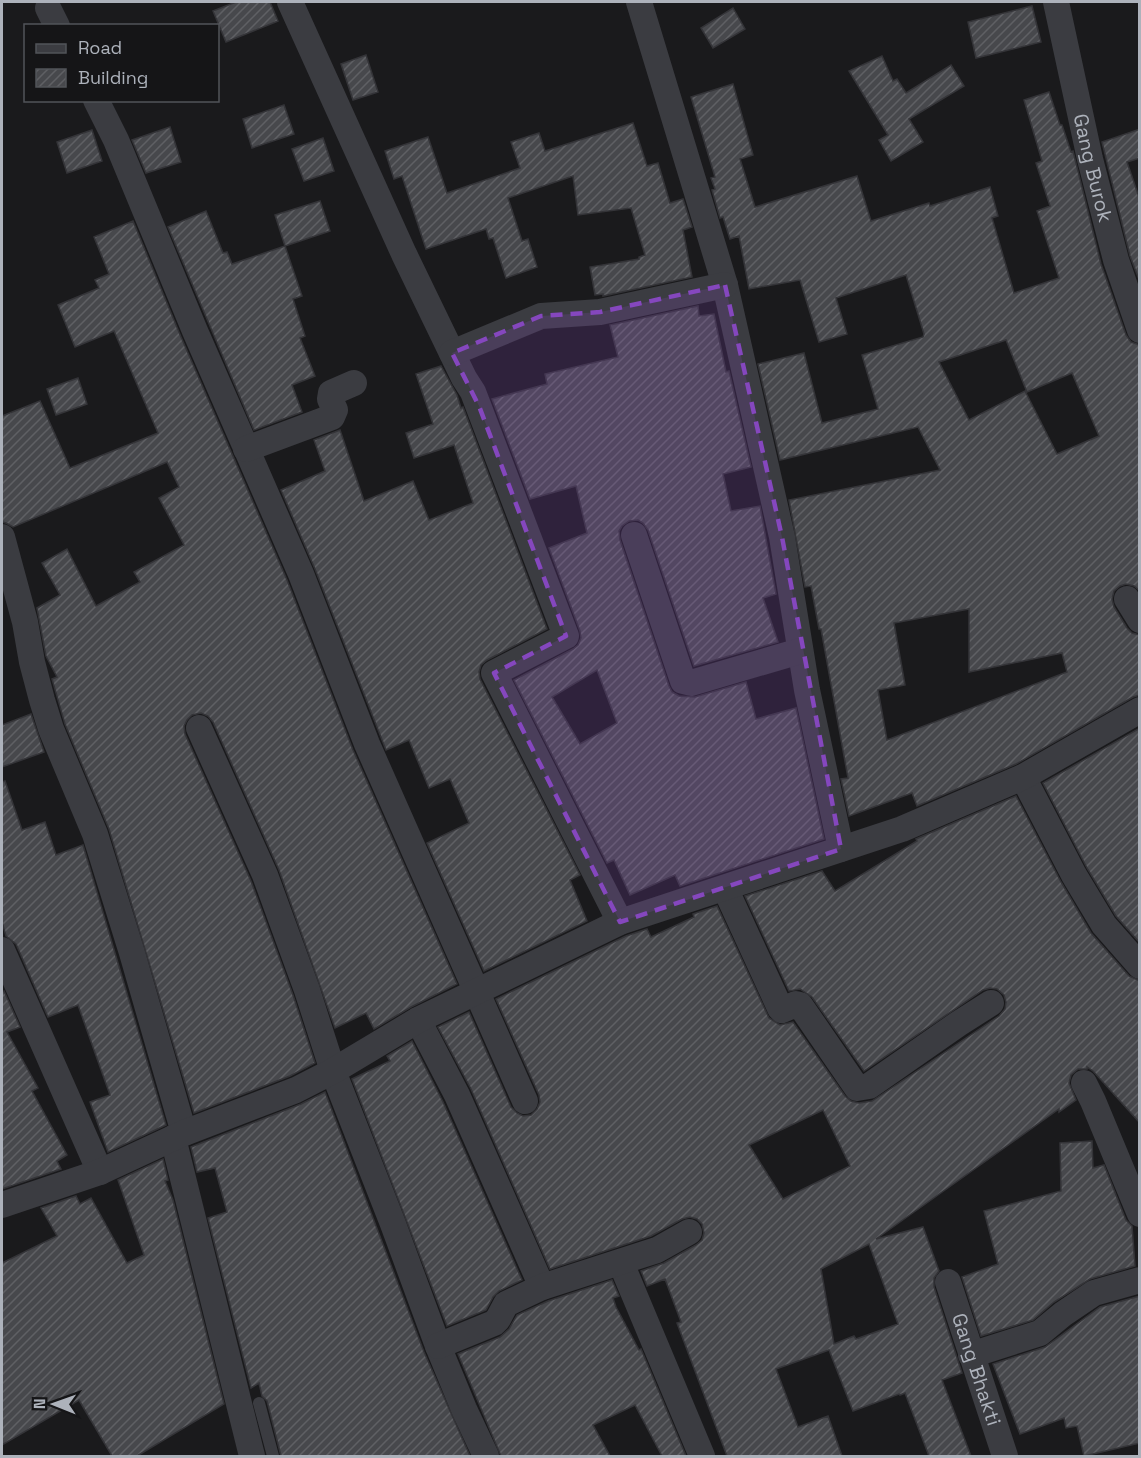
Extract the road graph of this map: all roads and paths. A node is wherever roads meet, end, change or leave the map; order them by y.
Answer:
1 (290, 2) edge
2 (639, 2) edge
3 (1056, 2) edge
4 (97, 102) edge
5 (725, 285) junction
6 (1140, 330) edge
7 (452, 352) junction
8 (354, 383) dead end
9 (246, 449) junction
10 (634, 535) dead end
11 (2, 537) edge
12 (800, 651) junction
13 (1140, 710) edge
14 (199, 728) dead end
15 (1023, 777) junction
16 (841, 849) junction
17 (725, 888) junction
18 (620, 922) junction
19 (2, 950) edge
20 (1140, 966) edge
21 (477, 990) junction
22 (991, 1003) dead end
23 (418, 1020) junction
24 (333, 1071) junction
25 (1084, 1083) dead end
26 (525, 1101) dead end
27 (178, 1136) junction
28 (1130, 1163) edge
29 (100, 1172) junction
30 (2, 1205) edge
31 (1140, 1214) edge
32 (689, 1232) dead end
33 (621, 1263) junction
34 (1140, 1280) edge
35 (948, 1282) dead end
36 (542, 1287) junction
37 (438, 1346) junction
38 (971, 1355) junction
39 (259, 1403) dead end
40 (252, 1456) edge
41 (273, 1456) edge
42 (486, 1456) edge
43 (702, 1456) edge
44 (1005, 1456) edge

1 - 7 street
2 - 5 street
3 - 6 street, Gang Burok
4 - 9 street
5 - 7 street
5 - 12 street
7 - 18 street
8 - 9 street
9 - 21 street
10 - 12 street
11 - 27 street
12 - 16 street
13 - 15 street
14 - 24 street
15 - 16 street
15 - 20 street
16 - 17 street
17 - 18 street
17 - 22 street
18 - 21 street
19 - 29 street
21 - 23 street
21 - 26 street
23 - 24 street
23 - 36 street
24 - 27 street
24 - 37 street
25 - 28 street
27 - 29 street
27 - 40 street
28 - 31 street
29 - 30 street
32 - 33 street
33 - 36 street
33 - 43 street
34 - 38 street
35 - 38 street, Gang Bhakti
36 - 37 street
37 - 42 street
38 - 44 street, Gang Bhakti
39 - 41 lane

